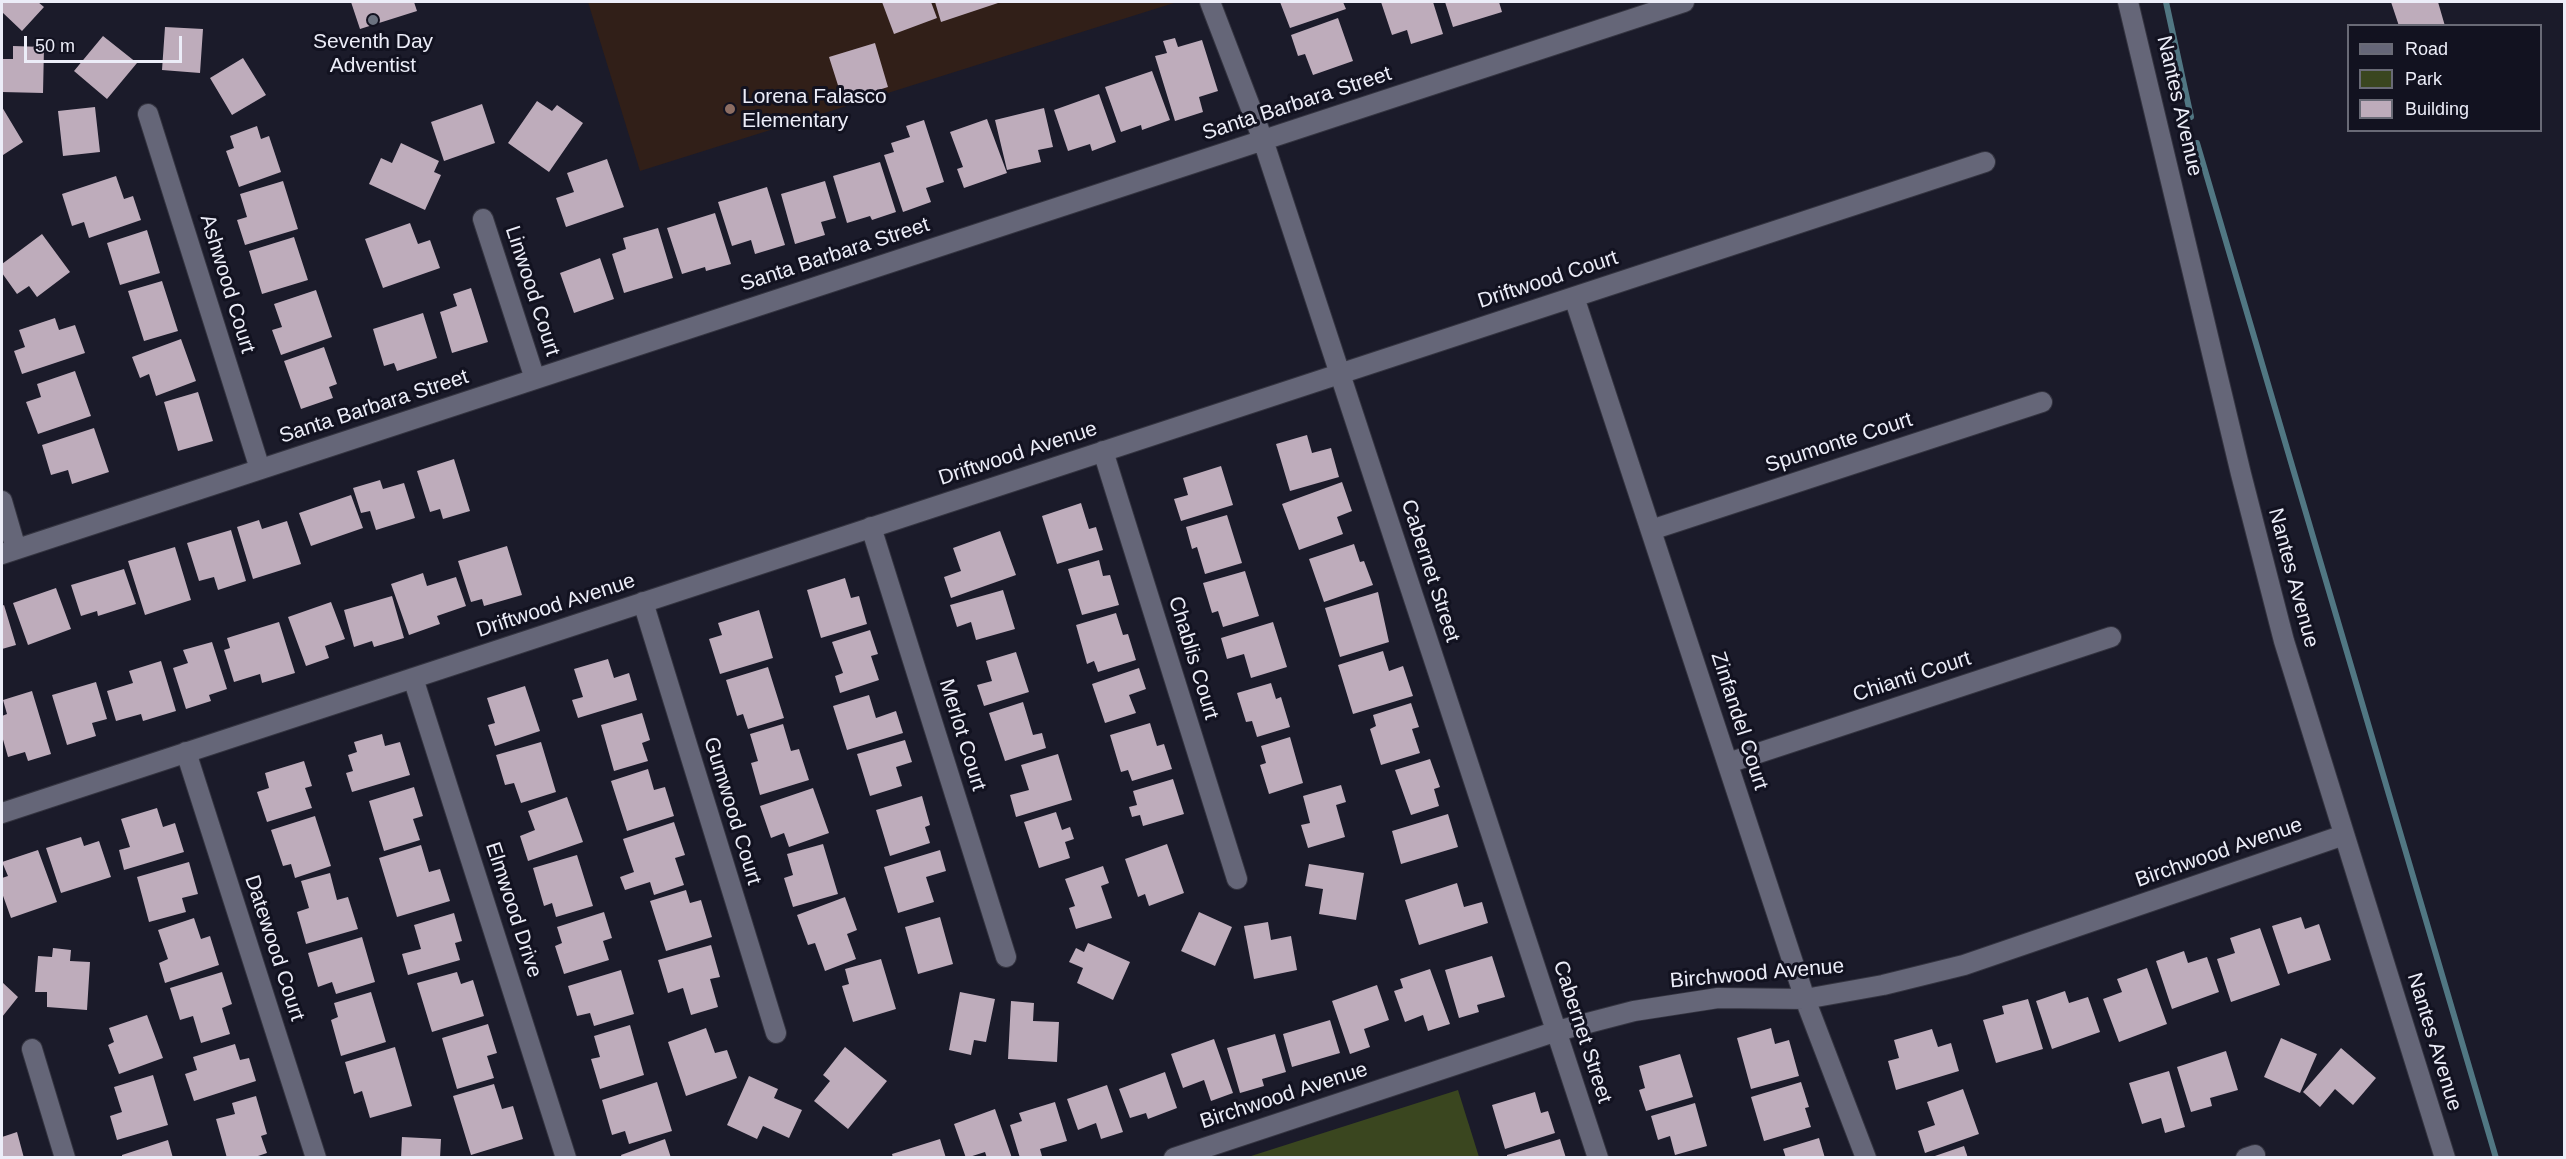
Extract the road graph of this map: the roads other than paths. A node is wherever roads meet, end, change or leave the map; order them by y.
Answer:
1 (1210, 2) edge
2 (2128, 2) edge
3 (1677, 3) edge
4 (148, 114) dead end
5 (1263, 140) junction
6 (1985, 162) dead end
7 (483, 219) dead end
8 (1574, 297) junction
9 (1340, 374) junction
10 (536, 379) junction
11 (2042, 402) dead end
12 (1125, 444) joint
13 (1103, 451) junction
14 (260, 469) junction
15 (2, 501) edge
16 (871, 527) junction
17 (1651, 530) junction
18 (9, 551) edge
19 (643, 602) junction
20 (2111, 637) dead end
21 (413, 678) junction
22 (186, 752) junction
23 (1728, 763) junction
24 (2, 813) edge
25 (2344, 835) junction
26 (1237, 879) dead end
27 (1006, 957) dead end
28 (1805, 999) junction
29 (1557, 1031) junction
30 (776, 1033) dead end
31 (32, 1049) dead end
32 (65, 1158) edge
33 (316, 1158) edge
34 (566, 1158) edge
35 (1174, 1158) edge
36 (1598, 1158) edge
37 (1866, 1158) edge
38 (2445, 1158) edge

1 - 5 street, Cabernet Street
2 - 25 street, Nantes Avenue
3 - 5 street, Santa Barbara Street
4 - 14 street, Ashwood Court
5 - 9 street, Cabernet Street
5 - 10 street, Santa Barbara Street
6 - 8 street, Driftwood Court
7 - 10 street, Linwood Court
8 - 9 street, Driftwood Court
8 - 17 street, Zinfandel Court
9 - 12 street, Driftwood Court
9 - 29 street, Cabernet Street
10 - 14 street, Santa Barbara Street
11 - 17 street, Spumonte Court
12 - 13 street, Driftwood Avenue
13 - 16 street, Driftwood Avenue
13 - 26 street, Chablis Court
14 - 18 street, Santa Barbara Street
15 - 18 street
16 - 19 street, Driftwood Avenue
16 - 27 street, Merlot Court
17 - 23 street, Zinfandel Court
19 - 21 street, Driftwood Avenue
19 - 30 street, Gumwood Court
20 - 23 street, Chianti Court
21 - 22 street, Driftwood Avenue
21 - 34 street, Elmwood Drive
22 - 24 street, Driftwood Avenue
22 - 33 street, Datewood Court
23 - 28 street, Zinfandel Court
25 - 28 street, Birchwood Avenue
25 - 38 street, Nantes Avenue
28 - 29 street, Birchwood Avenue
28 - 37 street, Zinfandel Court
29 - 35 street, Birchwood Avenue
29 - 36 street, Cabernet Street
31 - 32 street

